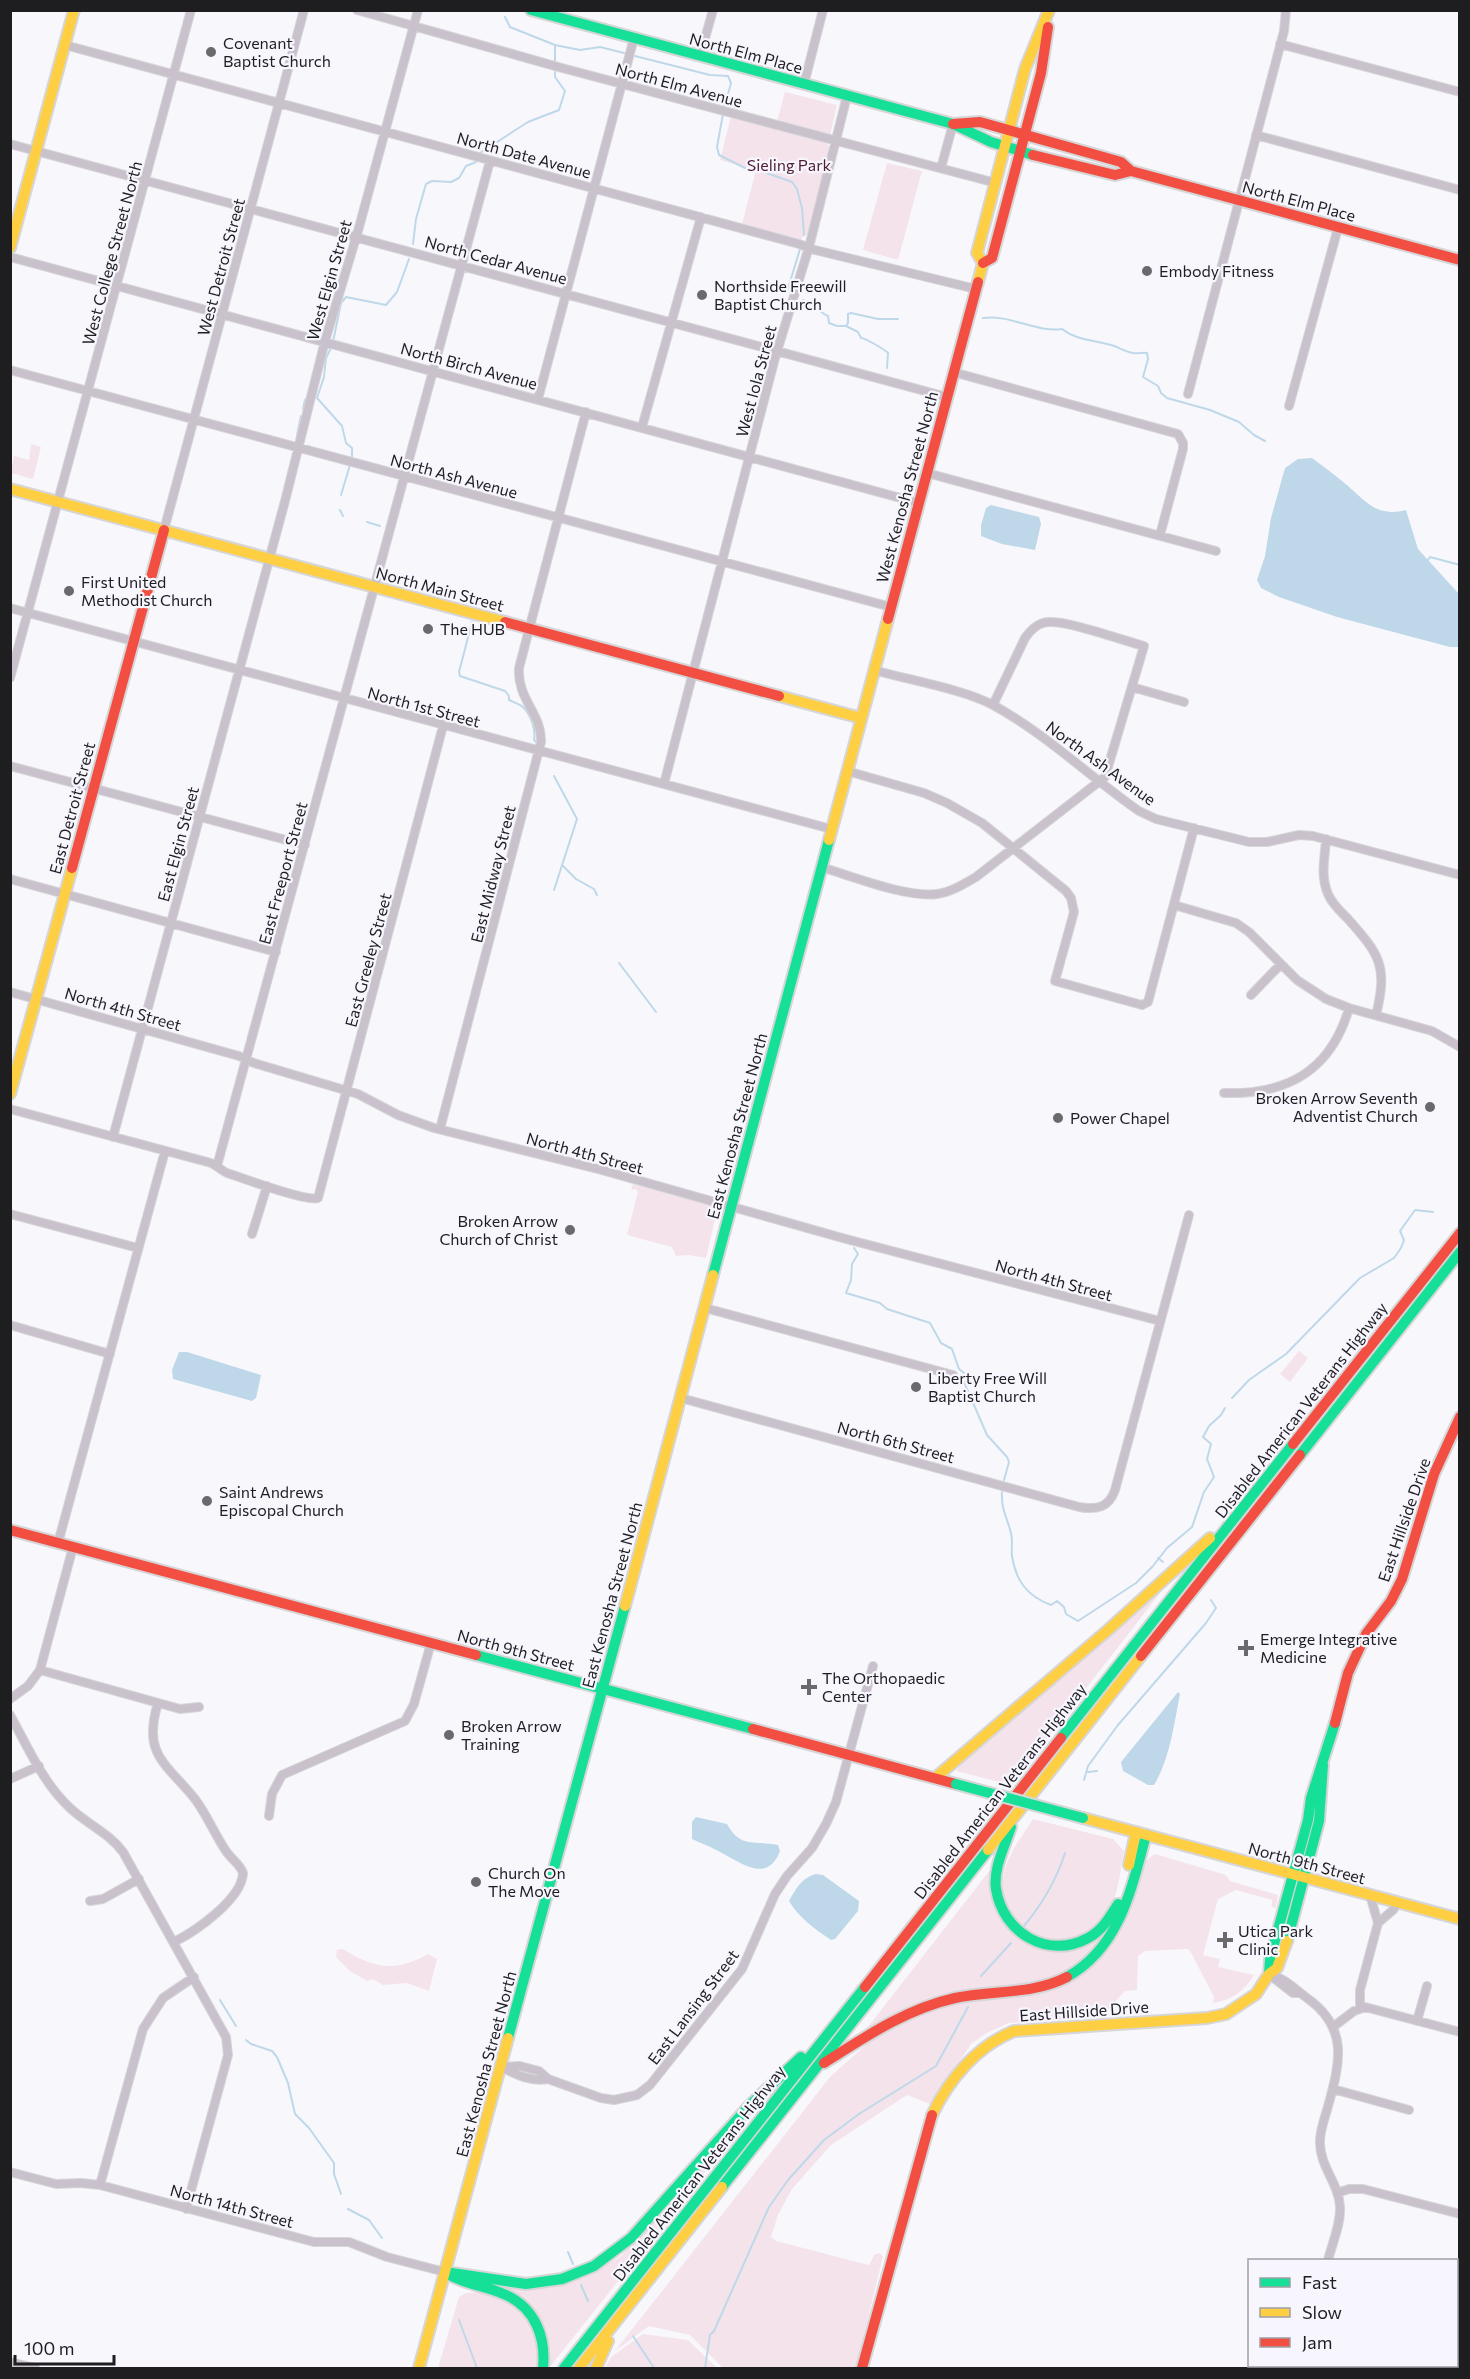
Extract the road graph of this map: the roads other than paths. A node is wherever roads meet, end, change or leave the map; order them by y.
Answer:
1 (74, 10) edge
2 (191, 10) edge
3 (304, 10) edge
4 (357, 10) edge
5 (418, 10) edge
6 (531, 10) edge
7 (713, 10) edge
8 (823, 10) edge
9 (1050, 10) edge
10 (1286, 10) edge
11 (414, 26) junction
12 (634, 39) junction
13 (1280, 44) junction
14 (65, 45) junction
15 (700, 57) junction
16 (174, 74) junction
17 (622, 84) junction
18 (804, 84) junction
19 (1460, 92) edge
20 (847, 96) junction
21 (279, 102) junction
22 (953, 124) junction
23 (1010, 130) junction
24 (385, 131) junction
25 (1025, 134) junction
26 (1256, 135) junction
27 (834, 140) junction
28 (10, 144) edge
29 (1005, 146) junction
30 (1021, 150) junction
31 (37, 151) junction
32 (490, 161) junction
33 (941, 168) junction
34 (1131, 171) junction
35 (146, 180) junction
36 (996, 183) junction
37 (594, 188) junction
38 (1460, 190) edge
39 (1239, 201) junction
40 (251, 208) junction
41 (701, 217) junction
42 (1338, 228) junction
43 (357, 237) junction
44 (809, 247) junction
45 (10, 248) edge
46 (10, 257) edge
47 (1460, 260) edge
48 (983, 263) junction
49 (462, 265) junction
50 (117, 285) junction
51 (976, 289) junction
52 (566, 293) junction
53 (222, 314) junction
54 (673, 322) junction
55 (331, 342) junction
56 (778, 350) junction
57 (432, 369) junction
58 (10, 370) edge
59 (953, 372) junction
60 (89, 391) junction
61 (1188, 394) dead end
62 (947, 397) junction
63 (538, 399) junction
64 (1289, 406) dead end
65 (586, 412) junction
66 (194, 419) junction
67 (642, 428) junction
68 (299, 447) junction
69 (750, 456) junction
70 (927, 473) junction
71 (404, 476) junction
72 (10, 489) edge
73 (58, 502) junction
74 (919, 503) junction
75 (558, 518) junction
76 (164, 530) junction
77 (1160, 535) junction
78 (1216, 551) dead end
79 (269, 559) junction
80 (722, 562) junction
81 (375, 587) junction
82 (891, 607) junction
83 (10, 608) edge
84 (28, 613) junction
85 (528, 628) junction
86 (134, 642) junction
87 (874, 670) junction
88 (238, 671) junction
89 (693, 673) junction
90 (10, 678) edge
91 (1132, 687) junction
92 (344, 699) junction
93 (1184, 702) dead end
94 (993, 705) junction
95 (861, 718) junction
96 (442, 726) junction
97 (539, 750) junction
98 (10, 766) edge
99 (845, 776) junction
100 (1100, 781) junction
101 (664, 784) junction
102 (93, 789) junction
103 (199, 817) junction
104 (1194, 828) junction
105 (831, 829) junction
106 (1326, 839) junction
107 (305, 845) junction
108 (1013, 848) junction
109 (821, 867) junction
110 (1460, 875) edge
111 (10, 879) edge
112 (64, 893) junction
113 (1174, 905) junction
114 (171, 922) junction
115 (276, 952) junction
116 (1280, 965) junction
117 (10, 992) edge
118 (1251, 995) dead end
119 (36, 999) junction
120 (1349, 1008) junction
121 (1376, 1015) junction
122 (143, 1029) junction
123 (1460, 1047) edge
124 (247, 1059) junction
125 (348, 1090) junction
126 (1224, 1093) dead end
127 (10, 1094) edge
128 (10, 1109) edge
129 (440, 1129) junction
130 (113, 1137) junction
131 (165, 1151) junction
132 (217, 1166) junction
133 (267, 1186) junction
134 (732, 1206) junction
135 (10, 1214) edge
136 (1189, 1215) dead end
137 (1460, 1233) edge
138 (252, 1234) dead end
139 (138, 1248) junction
140 (1460, 1252) edge
141 (705, 1308) junction
142 (1160, 1321) junction
143 (10, 1325) edge
144 (110, 1354) junction
145 (953, 1375) dead end
146 (681, 1398) junction
147 (1460, 1417) edge
148 (1244, 1506) junction
149 (10, 1530) edge
150 (58, 1543) junction
151 (73, 1547) junction
152 (431, 1643) junction
153 (873, 1666) dead end
154 (40, 1670) junction
155 (603, 1689) junction
156 (10, 1699) edge
157 (158, 1703) junction
158 (198, 1707) dead end
159 (10, 1715) edge
160 (848, 1755) junction
161 (39, 1766) junction
162 (10, 1779) edge
163 (935, 1779) junction
164 (269, 1816) dead end
165 (1015, 1817) junction
166 (1141, 1834) junction
167 (1299, 1876) junction
168 (139, 1880) junction
169 (1370, 1895) junction
170 (90, 1901) dead end
171 (1398, 1903) junction
172 (1460, 1919) edge
173 (1378, 1923) junction
174 (174, 1942) junction
175 (1269, 1974) junction
176 (194, 1977) junction
177 (1427, 1986) dead end
178 (1360, 2007) junction
179 (1418, 2021) junction
180 (838, 2022) junction
181 (1333, 2026) junction
182 (1460, 2032) edge
183 (501, 2067) junction
184 (817, 2068) junction
185 (1333, 2089) junction
186 (1409, 2110) dead end
187 (10, 2172) edge
188 (100, 2185) junction
189 (1337, 2193) junction
190 (186, 2209) junction
191 (1460, 2214) edge
192 (1328, 2259) edge
193 (446, 2272) junction
194 (616, 2322) junction
195 (10, 2362) edge
196 (35, 2368) edge
197 (419, 2368) edge
198 (543, 2368) edge
199 (564, 2368) edge
200 (579, 2368) edge
201 (596, 2368) edge
202 (862, 2368) edge

1 - 14 main road
2 - 16 street, West College Street North
3 - 21 street, West Detroit Street
4 - 11 street, North Elm Avenue
5 - 11 street, West Elgin Street
6 - 12 main road, North Elm Place
7 - 15 street
8 - 18 street
9 - 23 main road, West Kenosha Street North
9 - 25 main road, West Kenosha Street North
10 - 13 street
11 - 17 street, North Elm Avenue
11 - 24 street, West Elgin Street
12 - 15 main road, North Elm Place
12 - 17 street
13 - 19 street
13 - 26 street
14 - 16 street, North Date Avenue
14 - 31 main road
15 - 18 main road, North Elm Place
16 - 21 street, North Date Avenue
16 - 35 street, West College Street North
17 - 27 street, North Elm Avenue
17 - 37 street
18 - 20 main road, North Elm Place
20 - 22 main road, North Elm Place
20 - 27 street, West Iola Street
21 - 24 street, North Date Avenue
21 - 40 street, West Detroit Street
22 - 23 main road, North Elm Place
22 - 29 main road, North Elm Place
22 - 33 street
23 - 25 main road, North Elm Place
23 - 29 main road, West Kenosha Street North
24 - 32 street, North Date Avenue
24 - 43 street, West Elgin Street
25 - 30 main road, West Kenosha Street North
25 - 34 main road, North Elm Place
26 - 38 street
26 - 39 street
27 - 33 street, North Elm Avenue
27 - 44 street, West Iola Street
28 - 31 street, North Cedar Avenue
29 - 30 main road, North Elm Place
29 - 36 main road, West Kenosha Street North
30 - 34 main road, North Elm Place
30 - 48 main road, West Kenosha Street North
31 - 35 street, North Cedar Avenue
31 - 45 main road
32 - 37 street, North Date Avenue
32 - 49 street, East Freeport Street
33 - 36 street, North Elm Avenue
34 - 39 main road, North Elm Place
35 - 40 street, North Cedar Avenue
35 - 50 street, West College Street North
36 - 48 main road, West Kenosha Street North
37 - 41 street, North Date Avenue
37 - 52 street
39 - 42 main road, North Elm Place
39 - 61 street
40 - 43 street, North Cedar Avenue
40 - 53 street, West Detroit Street
41 - 44 street, North Date Avenue
41 - 54 street
42 - 47 main road, North Elm Place
42 - 64 street
43 - 49 street, North Cedar Avenue
43 - 55 street, West Elgin Street
44 - 51 street, North Date Avenue
44 - 56 street, West Iola Street
46 - 50 street, North Birch Avenue
48 - 51 main road, West Kenosha Street North
49 - 52 street, North Cedar Avenue
49 - 57 street, East Freeport Street
50 - 53 street, North Birch Avenue
50 - 60 street, West College Street North
51 - 59 main road, West Kenosha Street North
52 - 54 street, North Cedar Avenue
52 - 63 street
53 - 55 street, North Birch Avenue
53 - 66 street, West Detroit Street
54 - 56 street, North Cedar Avenue
54 - 67 street
55 - 57 street, North Birch Avenue
55 - 68 street, West Elgin Street
56 - 62 street, North Cedar Avenue
56 - 69 street, West Iola Street
57 - 63 street, North Birch Avenue
57 - 71 street, East Freeport Street
58 - 60 street, North Ash Avenue
59 - 62 main road, West Kenosha Street North
59 - 77 street
60 - 66 street, North Ash Avenue
60 - 73 street, West College Street North
62 - 70 main road, West Kenosha Street North
63 - 65 street, North Birch Avenue
65 - 67 street, North Birch Avenue
65 - 75 street, East Midway Street
66 - 68 street, North Ash Avenue
66 - 76 street, West Detroit Street
67 - 69 street, North Birch Avenue
68 - 71 street, North Ash Avenue
68 - 79 street, West Elgin Street
69 - 74 street, North Birch Avenue
69 - 80 street, West Iola Street
70 - 74 main road, West Kenosha Street North
70 - 77 street
71 - 75 street, North Ash Avenue
71 - 81 street, East Freeport Street
72 - 73 main road, North Main Street
73 - 76 main road, North Main Street
73 - 84 street, West College Street North
74 - 82 main road, West Kenosha Street North
75 - 80 street, North Ash Avenue
75 - 85 street, East Midway Street
76 - 79 main road, North Main Street
76 - 86 main road, East Detroit Street
77 - 78 street
79 - 81 main road, North Main Street
79 - 88 street, East Elgin Street
80 - 82 street, North Ash Avenue
80 - 89 street, West Iola Street
81 - 85 main road, North Main Street
81 - 92 street, East Freeport Street
82 - 87 main road, West Kenosha Street North
83 - 84 street, North 1st Street
84 - 86 street, North 1st Street
84 - 90 street, West College Street North
85 - 89 main road, North Main Street
85 - 97 street, East Midway Street
86 - 88 street, North 1st Street
86 - 102 main road, East Detroit Street
87 - 94 street, North Ash Avenue
87 - 95 main road, West Kenosha Street North
88 - 92 street, North 1st Street
88 - 103 street, East Elgin Street
89 - 95 main road, North Main Street
89 - 101 street, West Iola Street
91 - 93 street
91 - 94 street
91 - 100 street
92 - 96 street, North 1st Street
92 - 107 street, East Freeport Street
94 - 100 street, North Ash Avenue
95 - 99 main road
96 - 97 street, North 1st Street
96 - 125 street, East Greeley Street
97 - 101 street, North 1st Street
97 - 129 street, East Midway Street
98 - 102 street
99 - 105 main road, East Kenosha Street North
99 - 108 street
100 - 104 street, North Ash Avenue
100 - 108 street
101 - 105 street, North 1st Street
102 - 103 street
102 - 112 main road, East Detroit Street
103 - 107 street
103 - 114 street, East Elgin Street
104 - 106 street, North Ash Avenue
104 - 113 street
105 - 109 main road, East Kenosha Street North
106 - 110 street, North Ash Avenue
106 - 121 street
107 - 115 street, East Freeport Street
108 - 109 street
108 - 113 street
109 - 134 main road, East Kenosha Street North
111 - 112 street
112 - 114 street
112 - 119 main road, East Detroit Street
113 - 116 street
114 - 115 street
114 - 122 street, East Elgin Street
115 - 124 street, East Freeport Street
116 - 118 street
116 - 120 street
117 - 119 street, North 4th Street
119 - 122 street, North 4th Street
119 - 127 main road, East Detroit Street
120 - 121 street
120 - 126 street
121 - 123 street
122 - 124 street, North 4th Street
122 - 130 street, East Elgin Street
124 - 125 street, North 4th Street
124 - 132 street, East Freeport Street
125 - 129 street, North 4th Street
125 - 133 street, East Greeley Street
128 - 130 street
129 - 134 street, North 4th Street
130 - 131 street
131 - 132 street
131 - 139 street
132 - 133 street
133 - 138 street
134 - 141 main road, East Kenosha Street North
134 - 142 street, North 4th Street
135 - 139 street
136 - 142 street
137 - 148 main road, Disabled American Veterans Highway
139 - 144 street
140 - 165 main road, Disabled American Veterans Highway
141 - 145 street
141 - 146 main road, East Kenosha Street North
142 - 146 street, North 6th Street
143 - 144 street
144 - 150 street
146 - 155 main road, East Kenosha Street North
147 - 167 main road, East Hillside Drive
148 - 163 main road
148 - 180 main road, Disabled American Veterans Highway
149 - 150 main road, North 9th Street
150 - 151 main road, North 9th Street
151 - 152 main road, North 9th Street
151 - 154 street
152 - 155 main road, North 9th Street
152 - 164 street
153 - 160 street, East Lansing Street
154 - 156 street
154 - 157 street
155 - 160 main road, North 9th Street
155 - 183 main road, East Kenosha Street North
157 - 158 street
157 - 174 street
159 - 161 street
160 - 163 main road, North 9th Street
160 - 183 street, East Lansing Street
161 - 162 street
161 - 168 street
163 - 166 main road, North 9th Street, bridge
165 - 166 main road
165 - 184 main road, Disabled American Veterans Highway
166 - 167 main road, North 9th Street
166 - 184 main road
167 - 169 main road, North 9th Street
167 - 175 main road, East Hillside Drive
168 - 170 street
168 - 174 street
169 - 171 main road, North 9th Street
169 - 173 street
171 - 172 main road, North 9th Street
171 - 173 street
173 - 178 street
174 - 176 street
175 - 181 street
175 - 202 main road, East Hillside Drive
176 - 188 street
176 - 190 street
177 - 179 street
178 - 179 street
178 - 181 street
179 - 182 street
180 - 193 main road
180 - 199 main road, Disabled American Veterans Highway
181 - 185 street
183 - 193 main road, East Kenosha Street North
184 - 194 main road, Disabled American Veterans Highway
185 - 186 street
185 - 189 street
187 - 188 street, North 14th Street
188 - 190 street, North 14th Street
189 - 191 street
189 - 192 street
190 - 193 street, North 14th Street
193 - 197 main road, East Kenosha Street North
193 - 198 main road
194 - 200 main road, Disabled American Veterans Highway
194 - 201 main road
195 - 196 street

